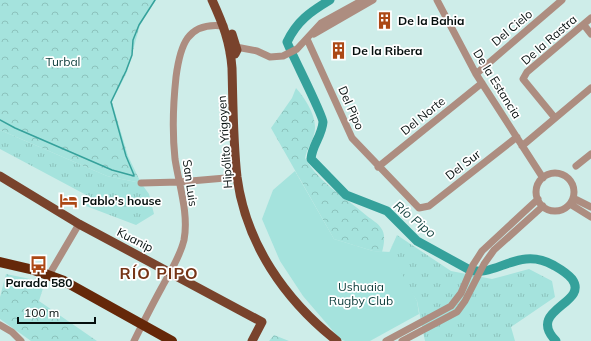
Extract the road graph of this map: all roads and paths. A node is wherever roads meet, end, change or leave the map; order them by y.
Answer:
1 (212, 0) edge
2 (363, 0) edge
3 (373, 0) edge
4 (437, 0) edge
5 (562, 0) edge
6 (221, 15) junction
7 (591, 18) edge
8 (584, 25) junction
9 (224, 26) junction
10 (203, 27) junction
11 (591, 34) edge
12 (307, 39) junction
13 (234, 50) junction
14 (476, 74) junction
15 (482, 83) junction
16 (591, 88) edge
17 (555, 118) junction
18 (517, 137) junction
19 (522, 146) junction
20 (591, 154) edge
21 (576, 166) dead end
22 (378, 167) junction
23 (0, 176) edge
24 (237, 177) junction
25 (543, 178) junction
26 (179, 182) junction
27 (141, 183) dead end
28 (538, 200) junction
29 (572, 201) junction
30 (543, 206) junction
31 (591, 208) edge
32 (422, 209) joint
33 (591, 217) edge
34 (78, 224) junction
35 (0, 262) edge
36 (170, 272) junction
37 (49, 275) junction
38 (316, 324) junction
39 (0, 325) edge
40 (142, 325) junction
41 (21, 341) edge
42 (134, 341) edge
43 (172, 341) edge
44 (252, 341) edge
45 (329, 341) edge
46 (337, 341) edge
47 (386, 341) edge
48 (402, 341) edge

1 - 6 main road, Hipólito Yrigoyen
2 - 12 street
3 - 12 street
4 - 14 street, De la Estancia
5 - 14 street, Del Cielo
6 - 9 main road, Hipólito Yrigoyen
6 - 10 street, San Luis
6 - 13 main road, Hipólito Yrigoyen
7 - 8 street, De la Rastra
8 - 11 street
8 - 17 street, De la Rastra
9 - 10 street
9 - 13 main road, Hipólito Yrigoyen
10 - 26 street, San Luis
12 - 13 street
12 - 22 street, Del Pipo
13 - 24 main road, Hipólito Yrigoyen
14 - 15 street, De la Estancia
15 - 18 street, De la Estancia
15 - 22 street, Del Norte
16 - 17 street
17 - 19 street
18 - 19 street, De la Estancia
18 - 32 street, Del Sur
19 - 25 street, De la Estancia
20 - 21 street
22 - 32 street, Del Pipo
23 - 34 main road, Kuanip
24 - 26 street
24 - 38 main road, Hipólito Yrigoyen
25 - 28 street
25 - 29 street
26 - 27 street
26 - 36 street, San Luis
28 - 30 street
28 - 47 street
29 - 30 street
29 - 31 street
29 - 33 street
30 - 48 street
34 - 36 main road, Kuanip
34 - 37 street
35 - 37 highway
36 - 40 street, San Luis
36 - 44 main road, Kuanip
37 - 40 highway
38 - 45 main road, Hipólito Yrigoyen
38 - 46 main road, Hipólito Yrigoyen
39 - 41 street
40 - 42 street, San Luis
40 - 43 highway

